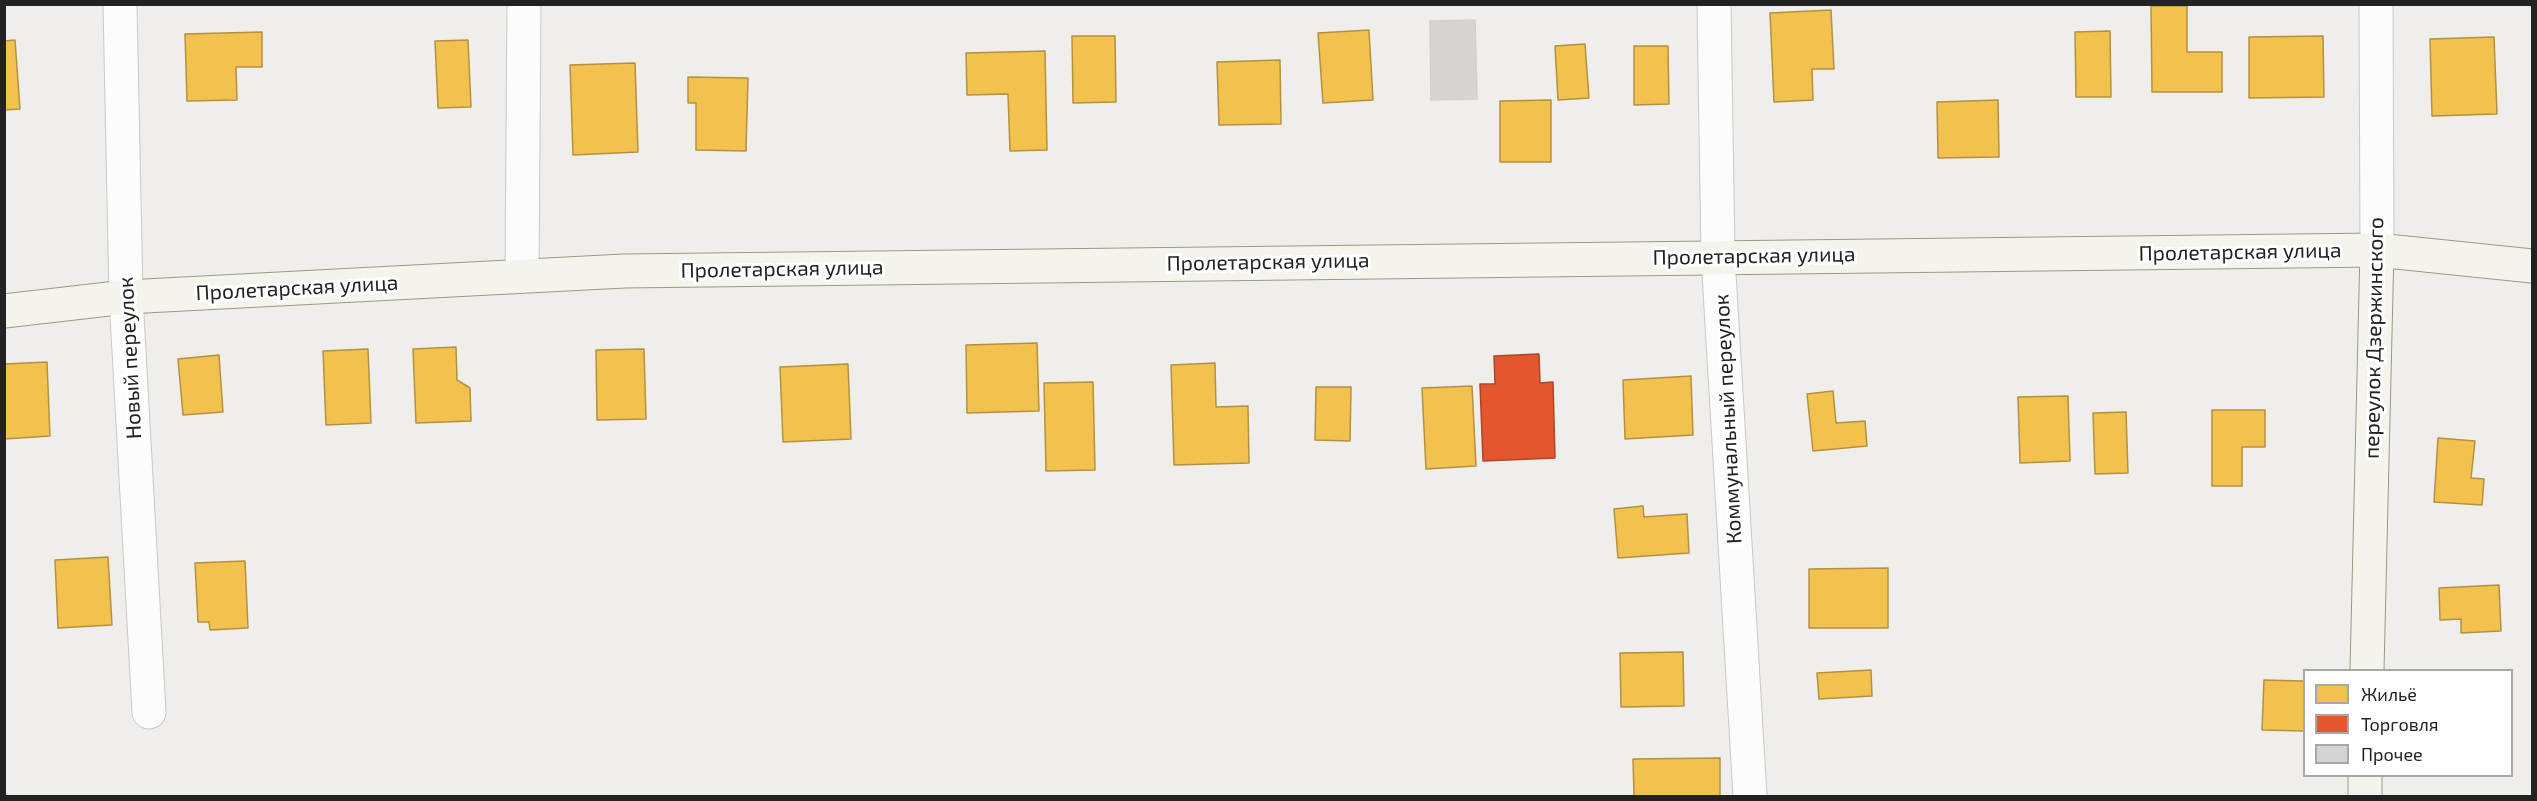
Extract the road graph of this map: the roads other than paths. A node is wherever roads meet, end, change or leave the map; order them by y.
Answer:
1 (120, 4) edge
2 (524, 4) edge
3 (1714, 4) edge
4 (2376, 4) edge
5 (2377, 250) junction
6 (1718, 257) junction
7 (2532, 266) edge
8 (522, 276) junction
9 (126, 297) junction
10 (4, 311) edge
11 (2367, 669) edge
12 (149, 711) dead end
13 (2365, 777) edge
14 (1750, 796) edge
15 (2365, 796) edge

1 - 9 street, Новый переулок
2 - 8 street
3 - 6 street, Коммунальный переулок
4 - 5 street, переулок Дзержинского
5 - 6 street, Пролетарская улица
5 - 7 street, Пролетарская улица
5 - 11 street, переулок Дзержинского
6 - 8 street, Пролетарская улица
6 - 14 street, Коммунальный переулок
8 - 9 street, Пролетарская улица
9 - 10 street, Пролетарская улица
9 - 12 street, Новый переулок
13 - 15 street

